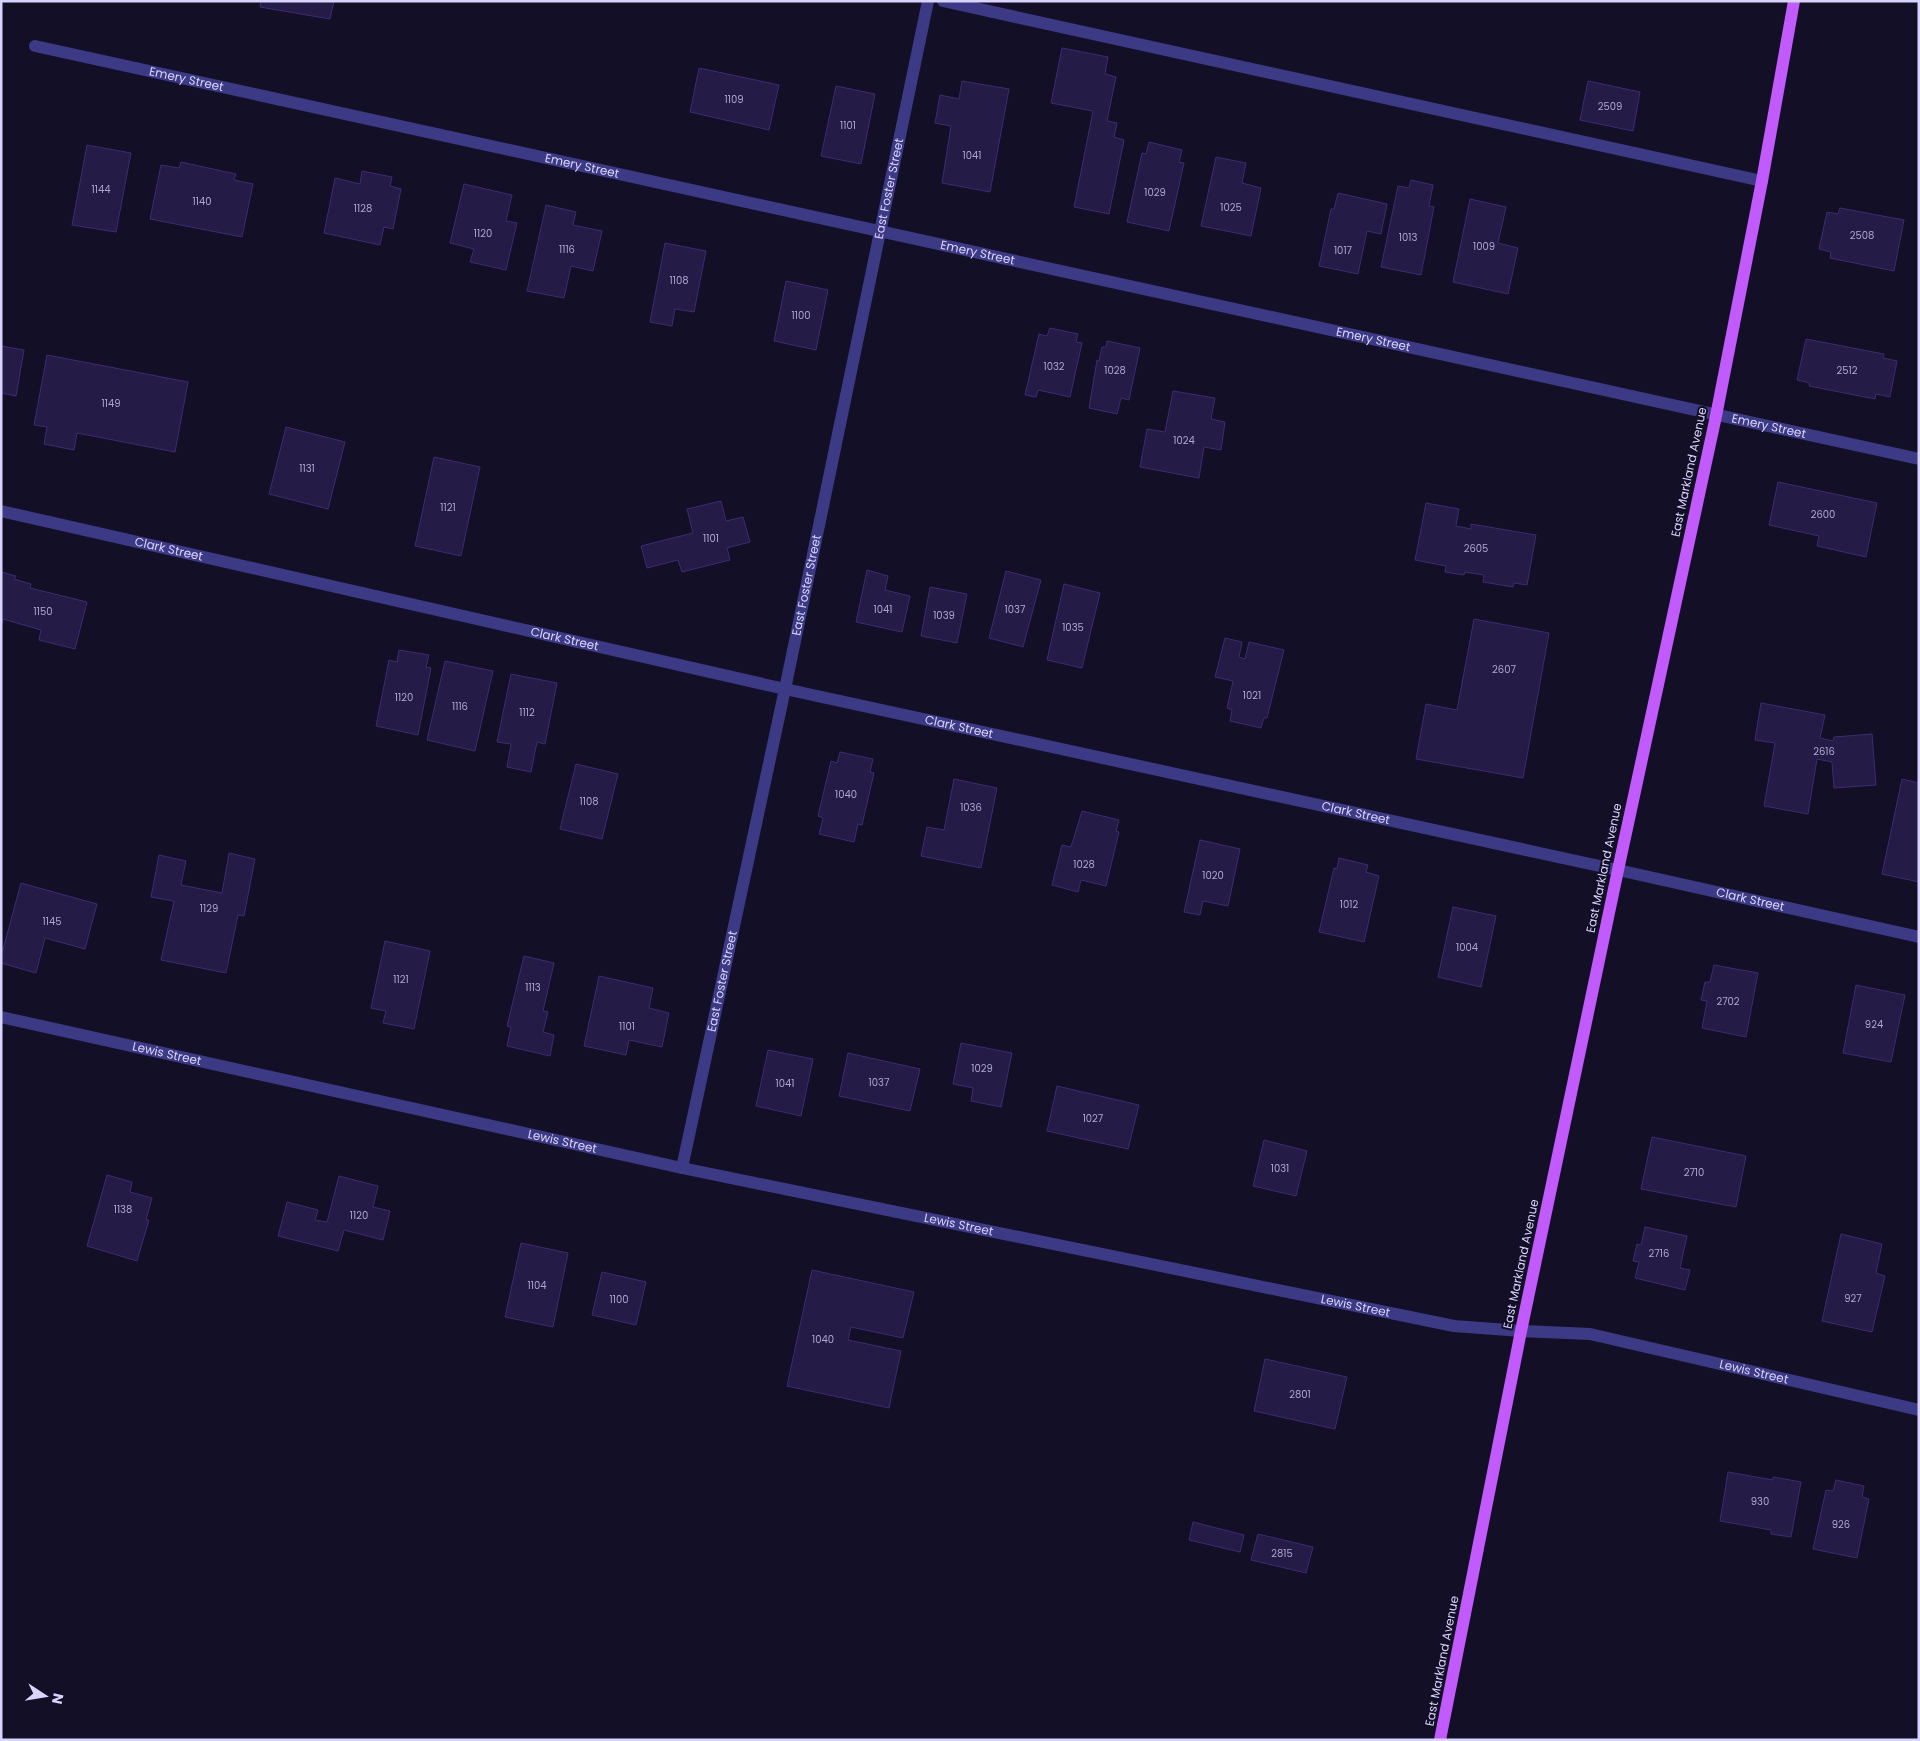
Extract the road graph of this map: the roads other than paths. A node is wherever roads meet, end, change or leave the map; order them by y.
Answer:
1 (928, 1) edge
2 (943, 1) edge
3 (1794, 1) edge
4 (35, 46) dead end
5 (1762, 181) junction
6 (881, 233) junction
7 (1716, 416) junction
8 (1919, 459) edge
9 (1, 511) edge
10 (786, 689) junction
11 (1618, 870) junction
12 (1919, 937) edge
13 (1, 1017) edge
14 (682, 1168) junction
15 (1522, 1332) junction
16 (1919, 1410) edge
17 (1440, 1740) edge

1 - 6 street, East Foster Street
2 - 5 street
3 - 5 main road, East Markland Avenue
4 - 6 street, Emery Street
5 - 7 main road, East Markland Avenue
6 - 7 street, Emery Street
6 - 10 street, East Foster Street
7 - 8 street, Emery Street
7 - 11 main road, East Markland Avenue
9 - 10 street, Clark Street
10 - 11 street, Clark Street
10 - 14 street, East Foster Street
11 - 12 street, Clark Street
11 - 15 main road, East Markland Avenue
13 - 14 street, Lewis Street
14 - 15 street, Lewis Street
15 - 16 street, Lewis Street
15 - 17 main road, East Markland Avenue

